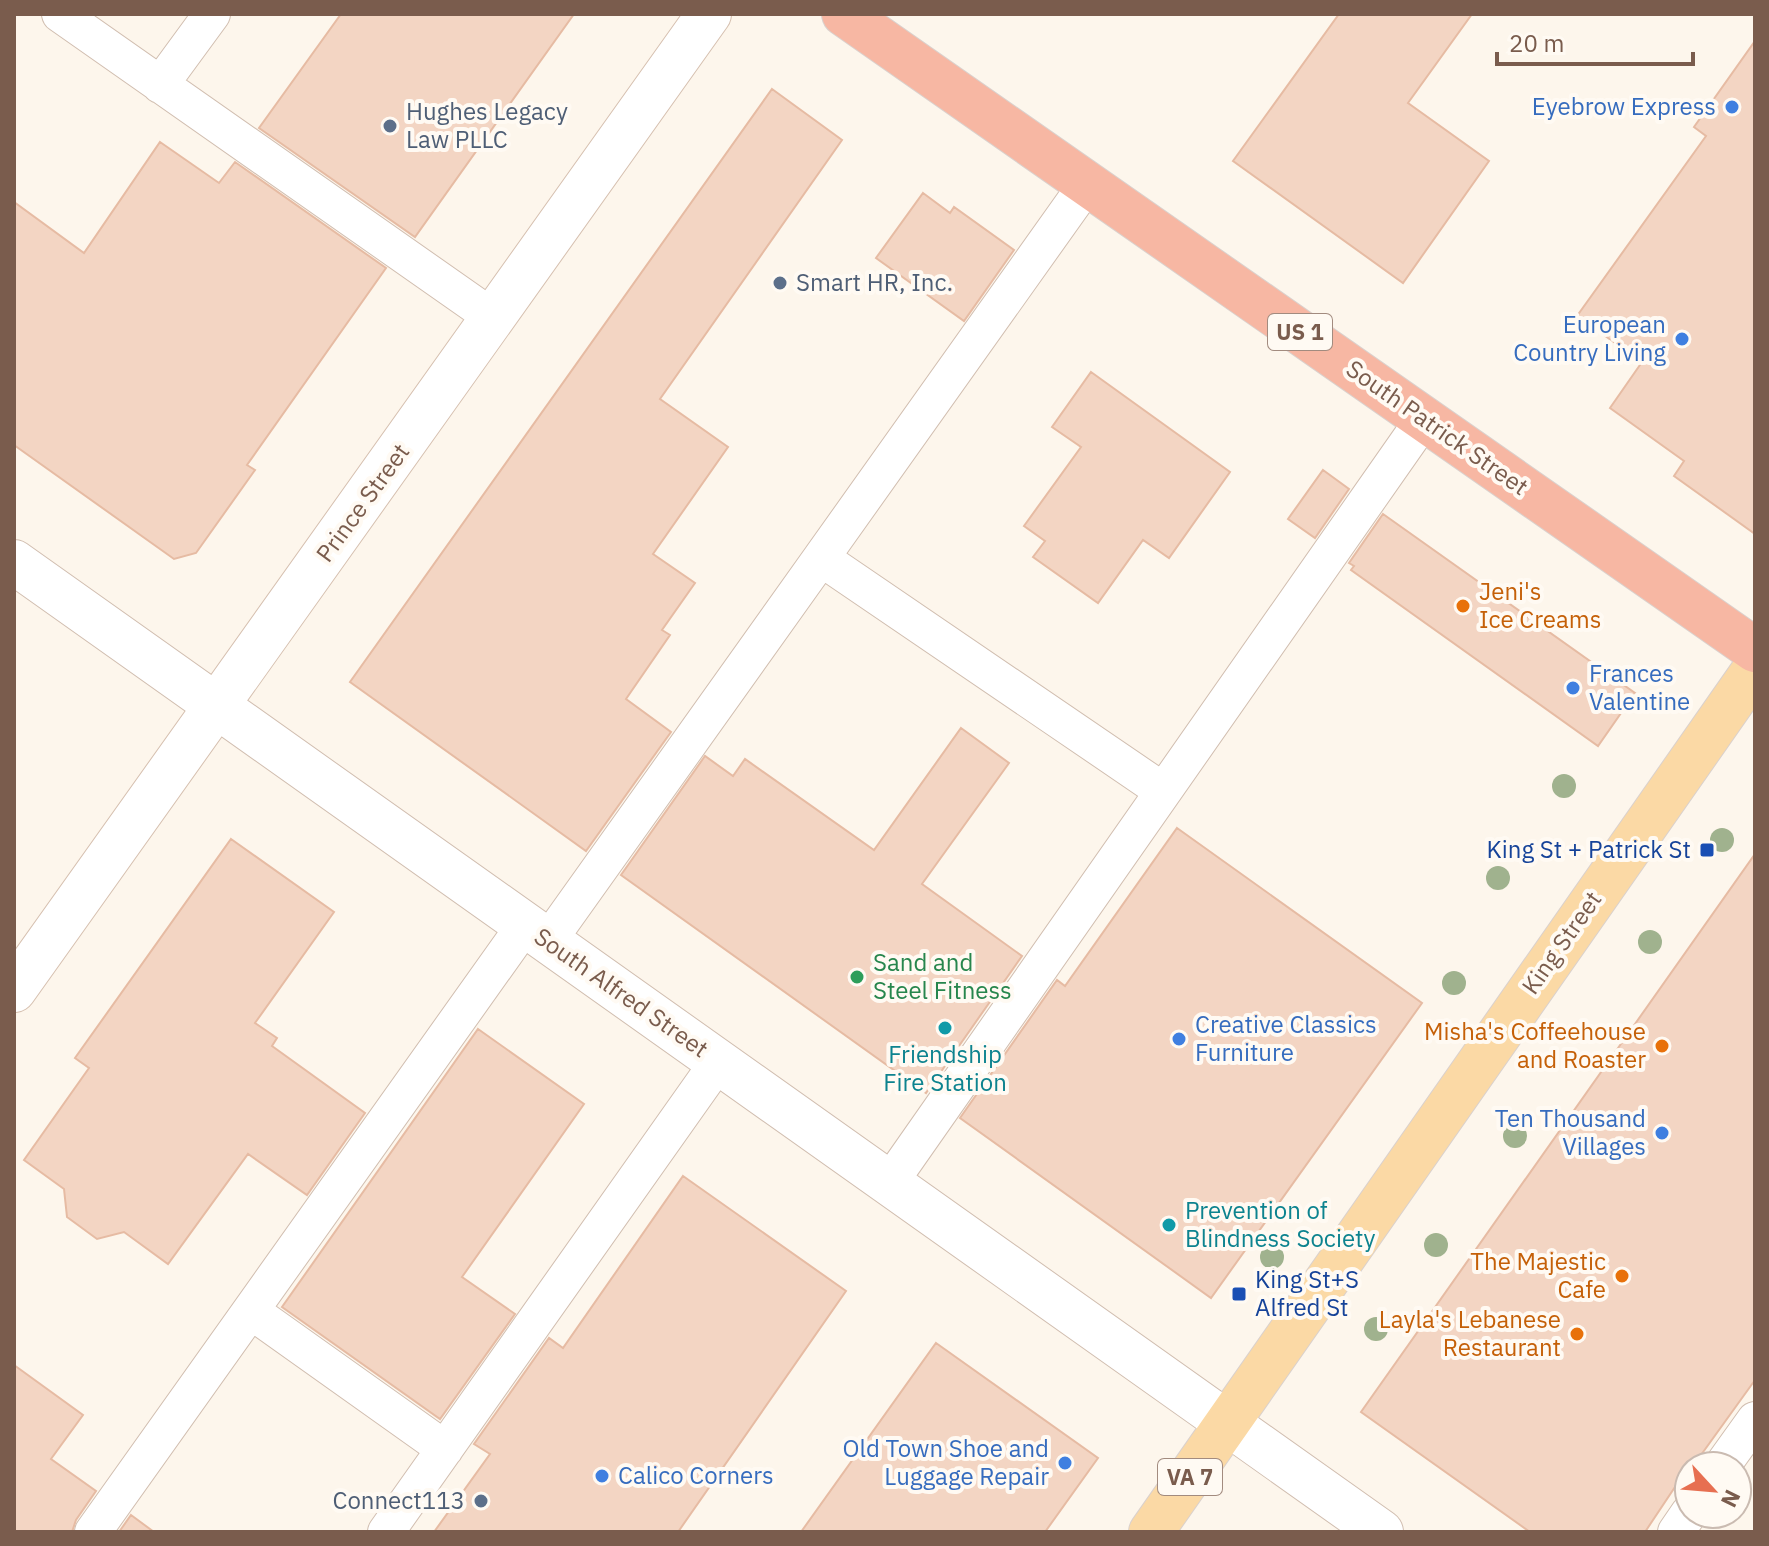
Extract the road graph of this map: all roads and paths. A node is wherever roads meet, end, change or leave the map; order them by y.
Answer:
1 (60, 14) edge
2 (212, 14) edge
3 (709, 14) edge
4 (844, 14) edge
5 (160, 85) junction
6 (1087, 184) junction
7 (495, 319) junction
8 (1424, 419) junction
9 (821, 558) junction
10 (14, 562) edge
11 (1755, 650) edge
12 (1755, 669) edge
13 (216, 708) junction
14 (1163, 791) junction
15 (537, 933) junction
16 (14, 990) edge
17 (719, 1061) junction
18 (890, 1182) junction
19 (251, 1311) junction
20 (1755, 1420) edge
21 (1229, 1422) junction
22 (445, 1449) junction
23 (1733, 1450) edge
24 (93, 1532) edge
25 (386, 1532) edge
26 (1151, 1532) edge
27 (1381, 1532) edge

1 - 5 lane
2 - 5 lane
3 - 7 street, Prince Street
4 - 6 highway, South Patrick Street / US 1
5 - 7 lane
6 - 8 highway, South Patrick Street / US 1
6 - 9 lane
7 - 13 street, Prince Street
8 - 11 highway, South Patrick Street / US 1
8 - 14 lane
9 - 14 lane
9 - 15 lane
10 - 13 street, South Alfred Street
12 - 21 main road, King Street / VA 7
13 - 15 street, South Alfred Street
13 - 16 street, Prince Street
14 - 18 lane
15 - 17 street, South Alfred Street
15 - 19 lane
17 - 18 street, South Alfred Street
17 - 22 lane
18 - 21 street, South Alfred Street
19 - 22 lane
19 - 24 lane
20 - 23 lane
21 - 26 main road, King Street / VA 7
21 - 27 street, South Alfred Street
22 - 25 lane

